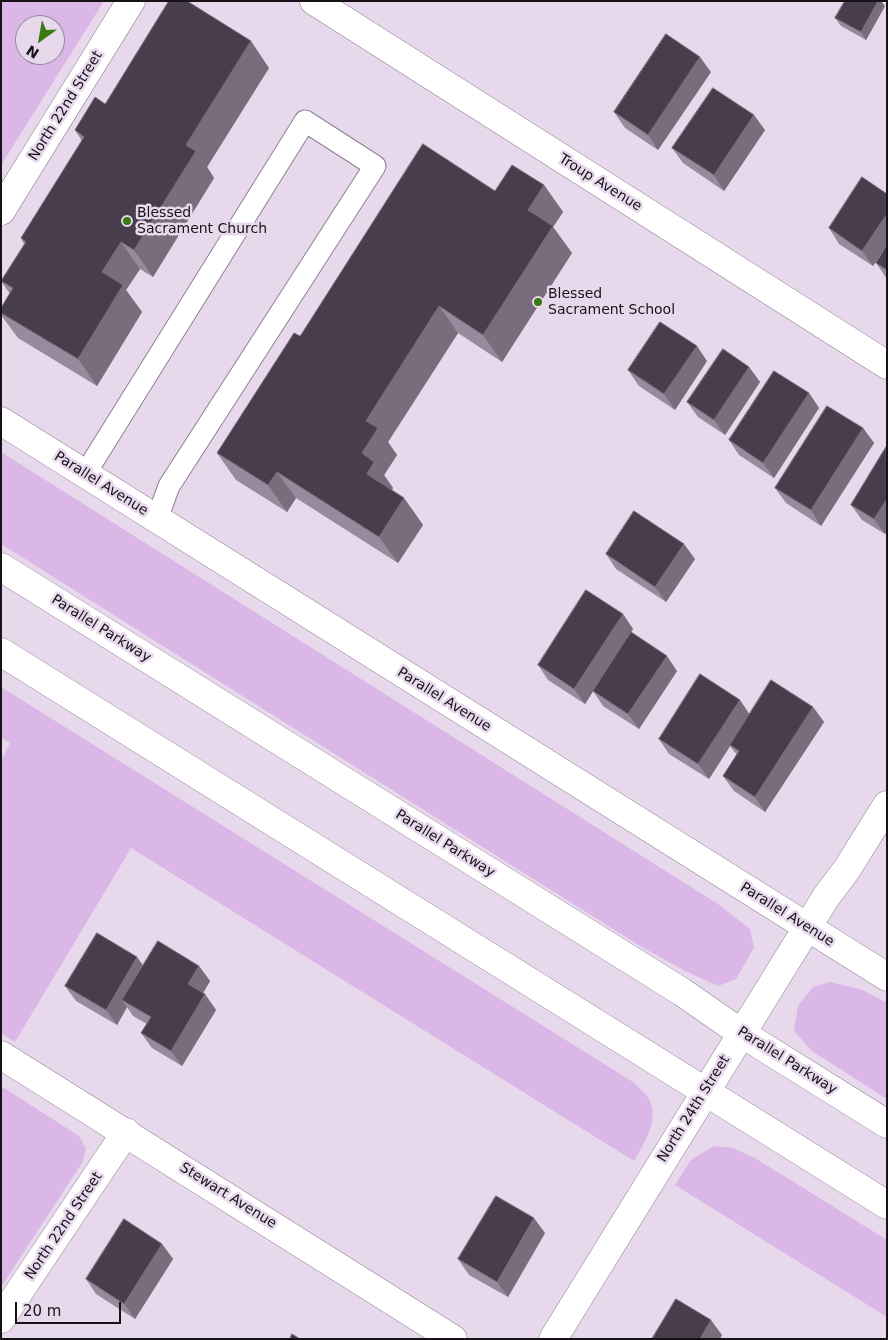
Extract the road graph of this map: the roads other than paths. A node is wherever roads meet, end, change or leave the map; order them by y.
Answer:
1 (131, 1) edge
2 (314, 1) edge
3 (1, 211) edge
4 (887, 365) edge
5 (1, 421) edge
6 (85, 474) junction
7 (157, 520) junction
8 (1, 567) edge
9 (1, 652) edge
10 (887, 805) edge
11 (809, 928) junction
12 (887, 977) edge
13 (741, 1033) junction
14 (1, 1055) edge
15 (705, 1092) junction
16 (887, 1124) edge
17 (126, 1132) junction
18 (887, 1205) edge
19 (1, 1319) edge
20 (453, 1339) edge
21 (553, 1339) edge

1 - 3 street, North 22nd Street
2 - 4 street, Troup Avenue
5 - 6 street, Parallel Avenue
6 - 7 street, Parallel Avenue
6 - 7 lane
7 - 11 street, Parallel Avenue
8 - 13 street, Parallel Parkway
9 - 15 street
10 - 11 street, North 24th Street
11 - 12 street, Parallel Avenue
11 - 13 street, North 24th Street
13 - 15 street, North 24th Street
13 - 16 street, Parallel Parkway
14 - 17 street, Stewart Avenue
15 - 18 street
15 - 21 street, North 24th Street
17 - 19 street, North 22nd Street
17 - 20 street, Stewart Avenue

